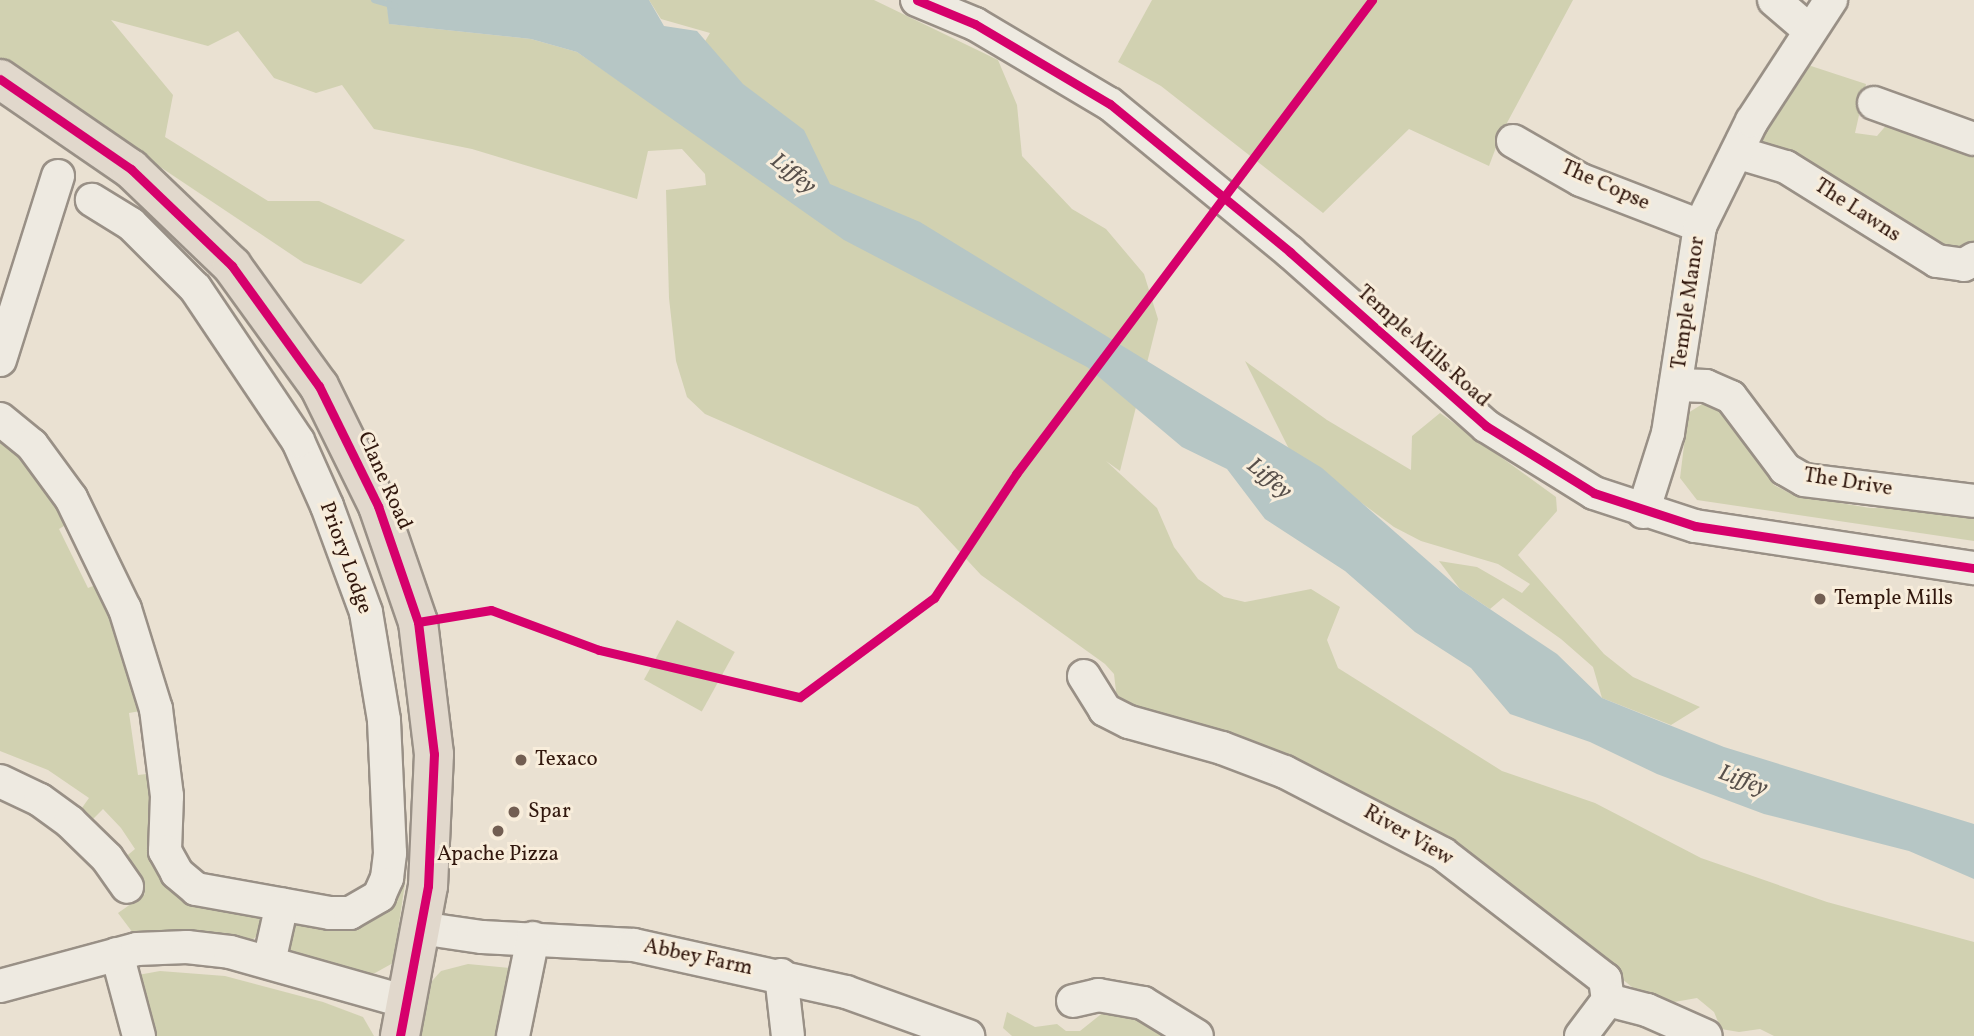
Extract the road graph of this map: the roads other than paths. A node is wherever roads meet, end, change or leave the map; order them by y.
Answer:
1 (916, 0) edge
2 (1774, 0) edge
3 (1831, 0) edge
4 (1809, 30) junction
5 (0, 79) edge
6 (1874, 103) dead end
7 (1974, 139) edge
8 (1513, 141) dead end
9 (1739, 153) junction
10 (58, 176) dead end
11 (92, 200) dead end
12 (1700, 226) junction
13 (1974, 258) edge
14 (0, 360) edge
15 (1678, 385) junction
16 (0, 419) edge
17 (1974, 501) edge
18 (1643, 512) junction
19 (1974, 568) edge
20 (1084, 676) dead end
21 (0, 781) edge
22 (127, 887) dead end
23 (282, 904) junction
24 (419, 928) junction
25 (533, 938) junction
26 (117, 954) junction
27 (269, 962) junction
28 (780, 975) junction
29 (0, 986) edge
30 (1608, 1000) junction
31 (1073, 1002) dead end
32 (403, 1019) edge
33 (139, 1036) edge
34 (513, 1036) edge
35 (788, 1036) edge
36 (968, 1036) edge
37 (1198, 1036) edge
38 (1581, 1036) edge
39 (1706, 1036) edge

1 - 18 street, Temple Mills Road
2 - 4 street
3 - 4 street, Temple Manor
4 - 9 street, Temple Manor
5 - 24 main road, Clane Road
6 - 7 street
8 - 12 street, The Copse
9 - 12 street, Temple Manor
9 - 13 street, The Lawns
10 - 14 street
11 - 23 street, Priory Lodge
12 - 15 street, Temple Manor
15 - 17 street, The Drive
15 - 18 street, Temple Manor
16 - 23 street, Priory Lodge
18 - 19 street, Temple Mills Road
20 - 30 street, River View
21 - 22 street
23 - 27 street
24 - 25 street, Abbey Farm
24 - 32 main road, Clane Road
25 - 28 street, Abbey Farm
25 - 34 street
26 - 27 street
26 - 29 street
26 - 33 street
27 - 32 street
28 - 35 street
28 - 36 street, Abbey Farm
30 - 38 street
30 - 39 street
31 - 37 street

